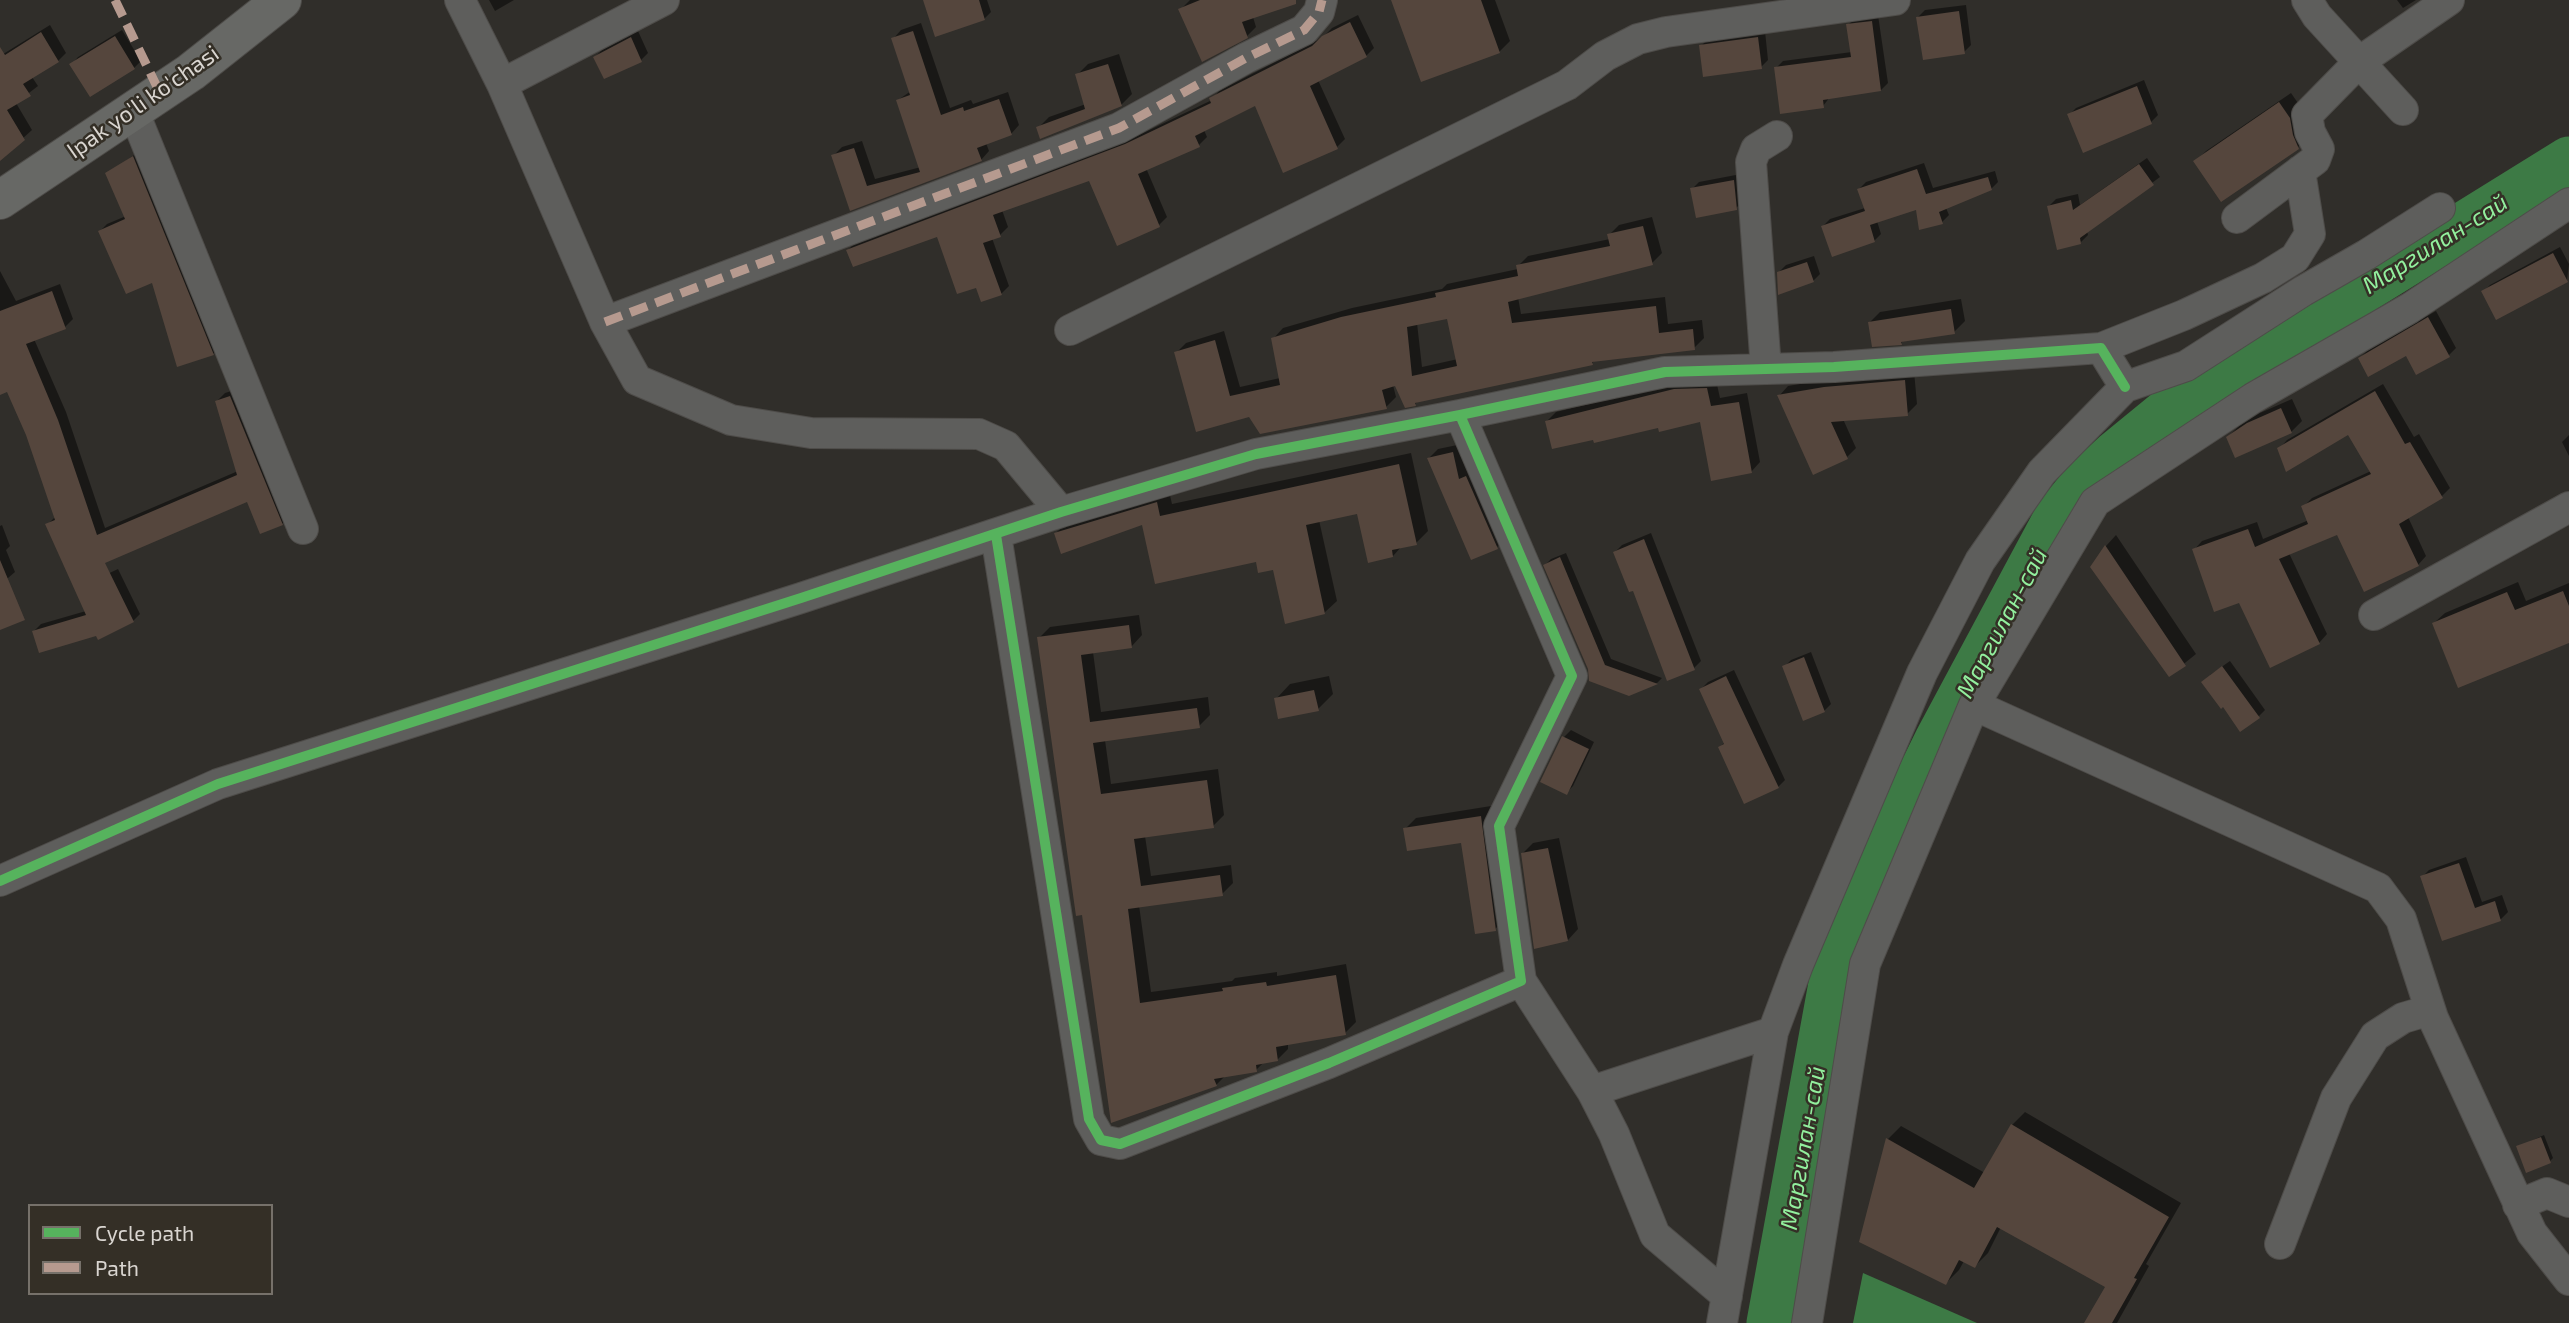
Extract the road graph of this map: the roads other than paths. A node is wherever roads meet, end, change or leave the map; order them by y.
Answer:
1 (282, 0) edge
2 (460, 0) edge
3 (664, 0) edge
4 (1322, 0) edge
5 (1895, 0) edge
6 (2307, 0) edge
7 (2449, 0) edge
8 (2358, 62) junction
9 (502, 84) junction
10 (133, 110) junction
11 (2403, 110) dead end
12 (1777, 136) dead end
13 (2300, 171) junction
14 (0, 200) edge
15 (2569, 203) edge
16 (2440, 208) dead end
17 (2237, 218) dead end
18 (605, 322) junction
19 (1069, 330) dead end
20 (2101, 348) junction
21 (1766, 369) junction
22 (2125, 387) junction
23 (1460, 415) junction
24 (2569, 507) edge
25 (1061, 512) junction
26 (303, 529) dead end
27 (996, 535) junction
28 (2374, 615) dead end
29 (1975, 705) junction
30 (0, 881) edge
31 (1521, 981) junction
32 (2430, 1010) junction
33 (1773, 1032) junction
34 (1592, 1091) junction
35 (2569, 1202) edge
36 (2518, 1205) junction
37 (2280, 1244) dead end
38 (2569, 1280) edge
39 (1725, 1310) edge
40 (1807, 1323) edge

1 - 10 main road, Ipak yo'li ko'chasi
2 - 9 street
3 - 9 street
4 - 18 street
5 - 19 street
6 - 8 street
7 - 8 street
8 - 11 street
8 - 13 street
9 - 18 street
10 - 14 main road, Ipak yo'li ko'chasi
10 - 26 street
12 - 21 street
13 - 17 street
13 - 20 street
15 - 29 street
16 - 22 street
18 - 25 street
20 - 21 street
20 - 22 street
21 - 23 street
22 - 33 street
23 - 25 street
23 - 31 street
24 - 28 street
25 - 27 street
27 - 30 street
27 - 31 street
29 - 32 street
29 - 40 street
31 - 34 street
32 - 36 street
32 - 37 street
33 - 34 street
33 - 39 street
34 - 39 street
35 - 36 street
36 - 38 street

